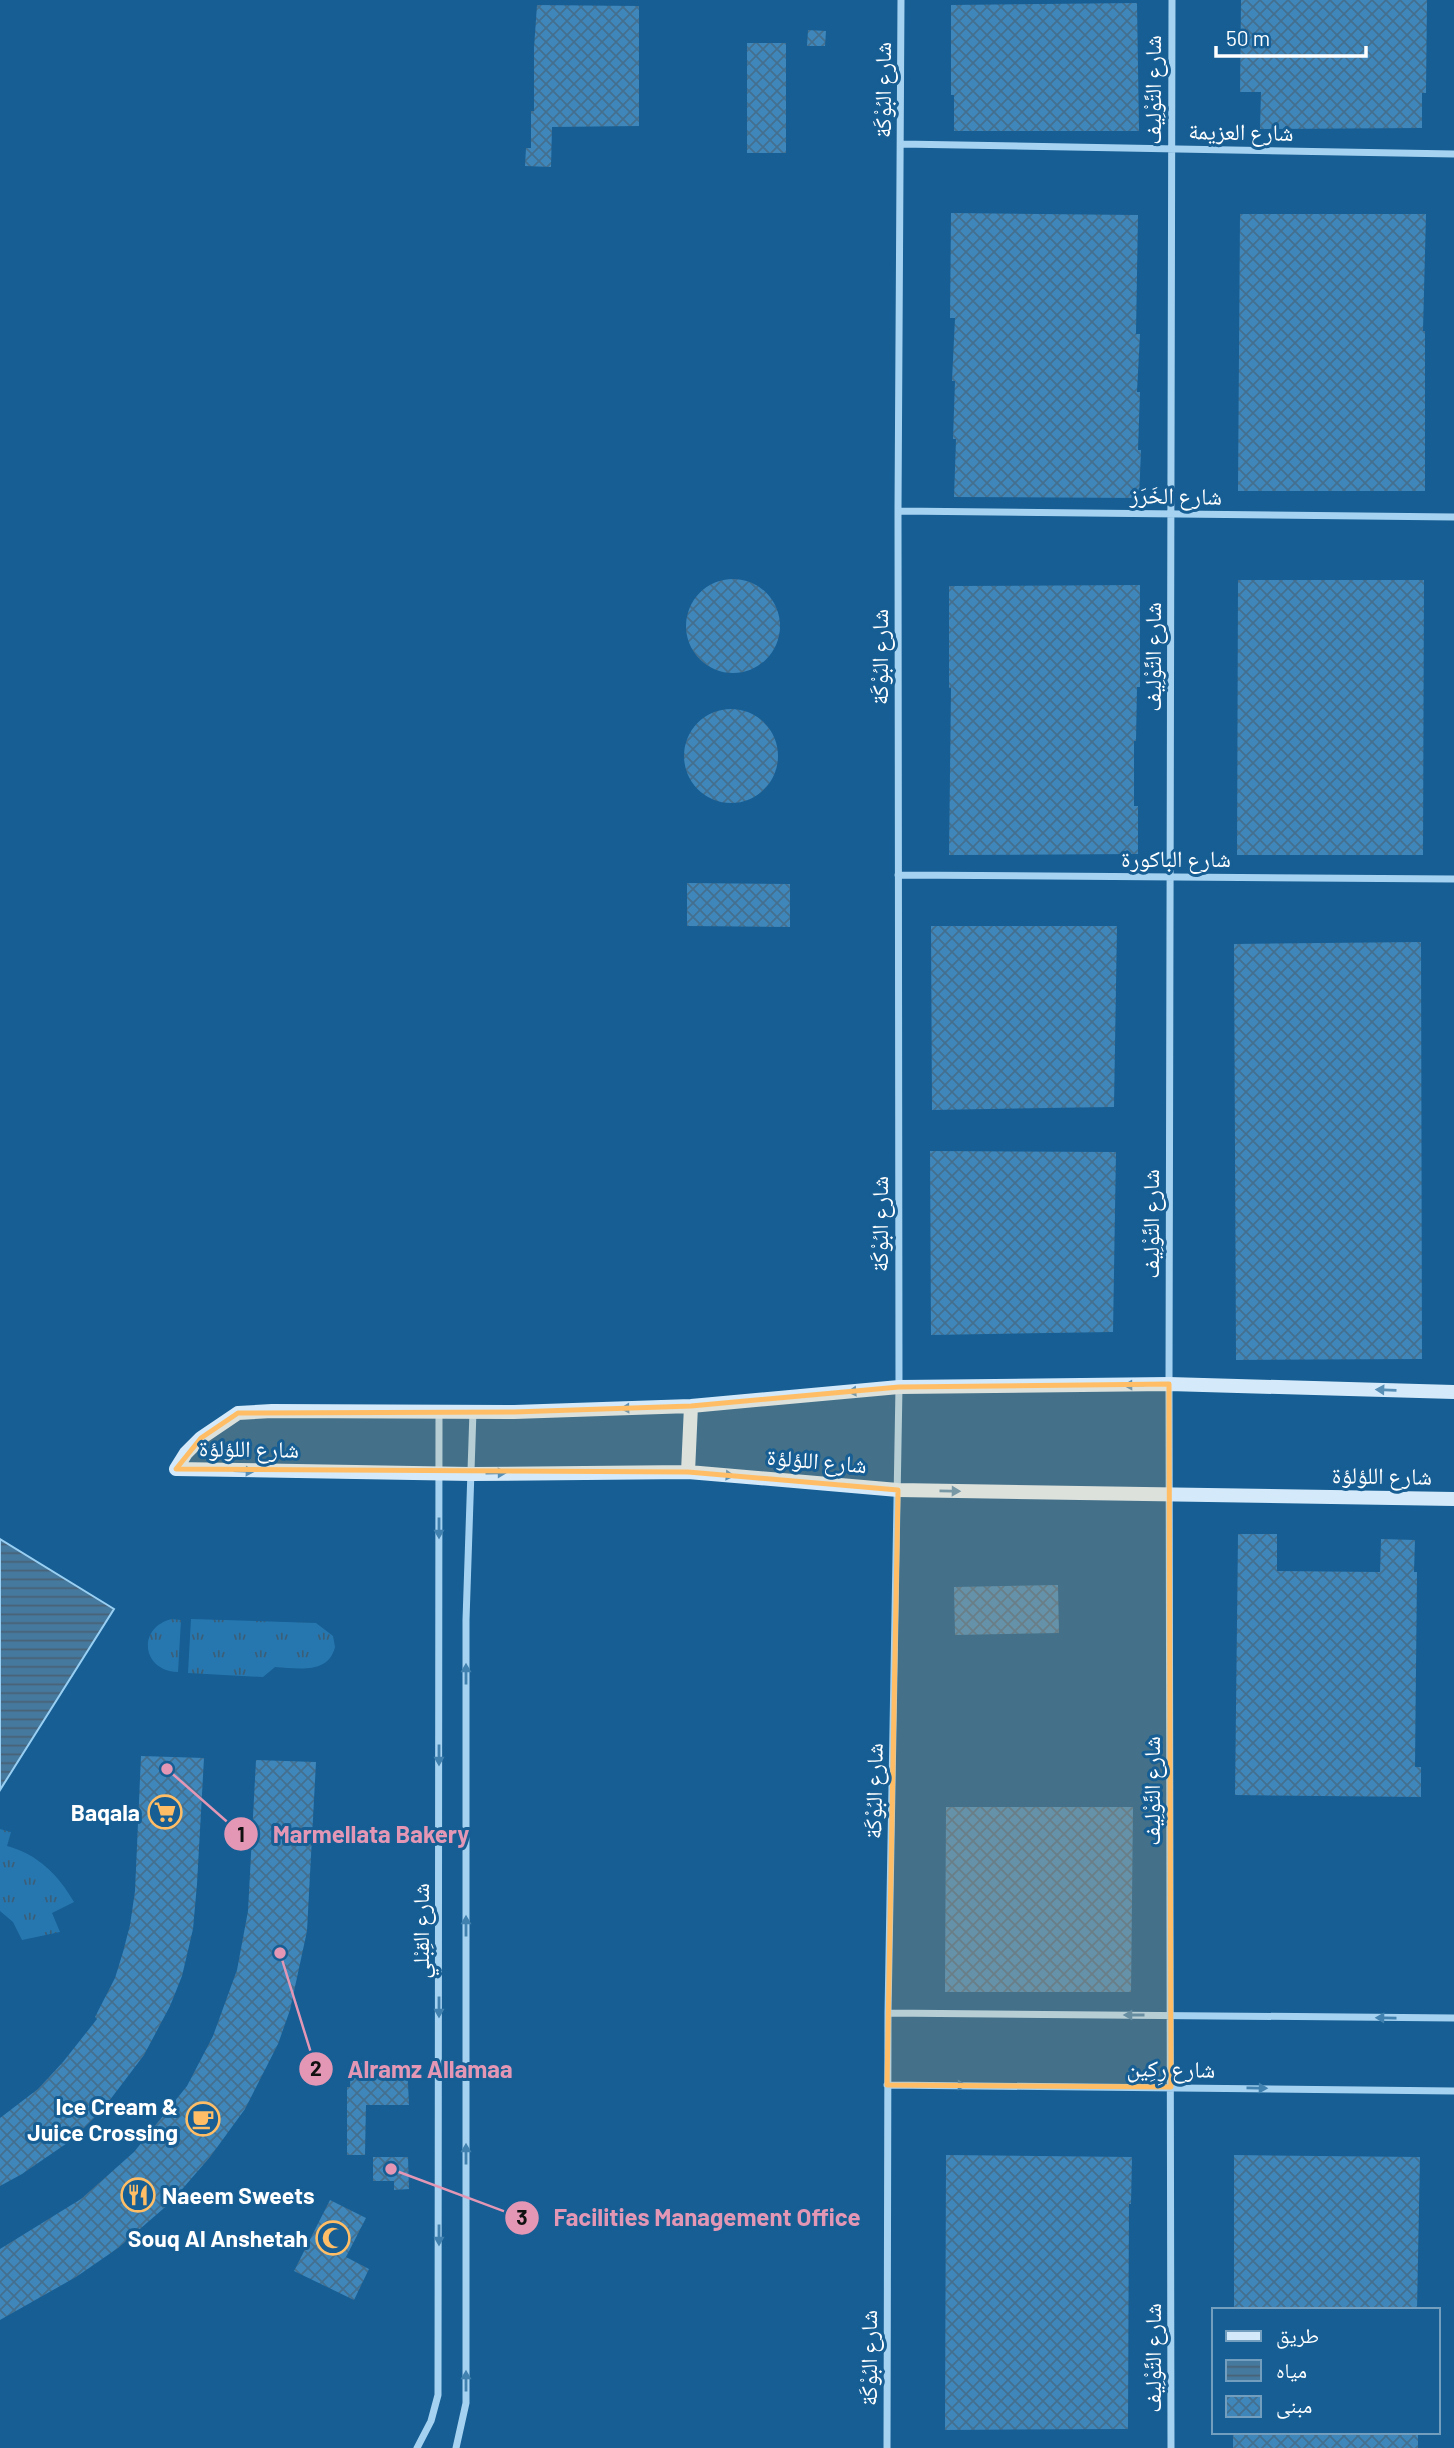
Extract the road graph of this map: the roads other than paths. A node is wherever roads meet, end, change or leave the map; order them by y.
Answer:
1 (901, 0) edge
2 (1171, 0) edge
3 (901, 144) junction
4 (1171, 149) junction
5 (1454, 153) edge
6 (898, 511) junction
7 (1171, 514) junction
8 (1454, 517) edge
9 (898, 875) junction
10 (1171, 878) junction
11 (1454, 880) edge
12 (1169, 1384) junction
13 (899, 1387) junction
14 (1454, 1392) edge
15 (691, 1406) junction
16 (439, 1410) junction
17 (473, 1410) junction
18 (688, 1472) junction
19 (439, 1473) junction
20 (471, 1474) junction
21 (898, 1490) junction
22 (1169, 1495) junction
23 (1454, 1499) edge
24 (888, 2013) junction
25 (1171, 2015) junction
26 (1454, 2018) edge
27 (887, 2085) junction
28 (1171, 2088) junction
29 (1454, 2091) edge
30 (417, 2448) edge
31 (456, 2448) edge
32 (887, 2448) edge
33 (1171, 2448) edge

1 - 3 street, شارع البُوْكَة
2 - 4 street, شارع التَّوْلِيف
3 - 4 street, شارع العزيمة
3 - 6 street, شارع البُوْكَة
4 - 5 street, شارع العزيمة
4 - 7 street, شارع التَّوْلِيف
6 - 7 street, شارع الخَرَز
6 - 9 street, شارع البُوْكَة
7 - 8 street, شارع الخَرَز
7 - 10 street, شارع التَّوْلِيف
9 - 10 street, شارع الباكورة
9 - 13 street, شارع البُوْكَة
10 - 11 street, شارع الباكورة
10 - 12 street, شارع التَّوْلِيف
12 -> 13 street, شارع اللؤلؤة
14 -> 12 street, شارع اللؤلؤة
12 - 22 street, شارع التَّوْلِيف
13 -> 15 street, شارع اللؤلؤة
13 - 21 street, شارع البُوْكَة
15 -> 17 street, شارع اللؤلؤة
15 - 18 street
16 - 17 street, شارع اللؤلؤة
16 - 19 street, شارع القِبْلي
16 -> 19 street, شارع اللؤلؤة
17 - 20 street, شارع القِبْلي
20 -> 18 street, شارع اللؤلؤة
18 -> 21 street, شارع اللؤلؤة
19 - 20 street, شارع اللؤلؤة
19 -> 30 street, شارع القِبْلي
31 -> 20 street, شارع القِبْلي
21 -> 22 street, شارع اللؤلؤة
21 - 24 street, شارع البُوْكَة
22 - 23 street, شارع اللؤلؤة
22 - 25 street, شارع التَّوْلِيف
25 -> 24 street
24 - 27 street, شارع البُوْكَة
26 -> 25 street
25 - 28 street, شارع التَّوْلِيف
27 -> 28 street, شارع رِكِين
27 - 32 street, شارع البُوْكَة
28 -> 29 street, شارع رِكِين
28 - 33 street, شارع التَّوْلِيف

